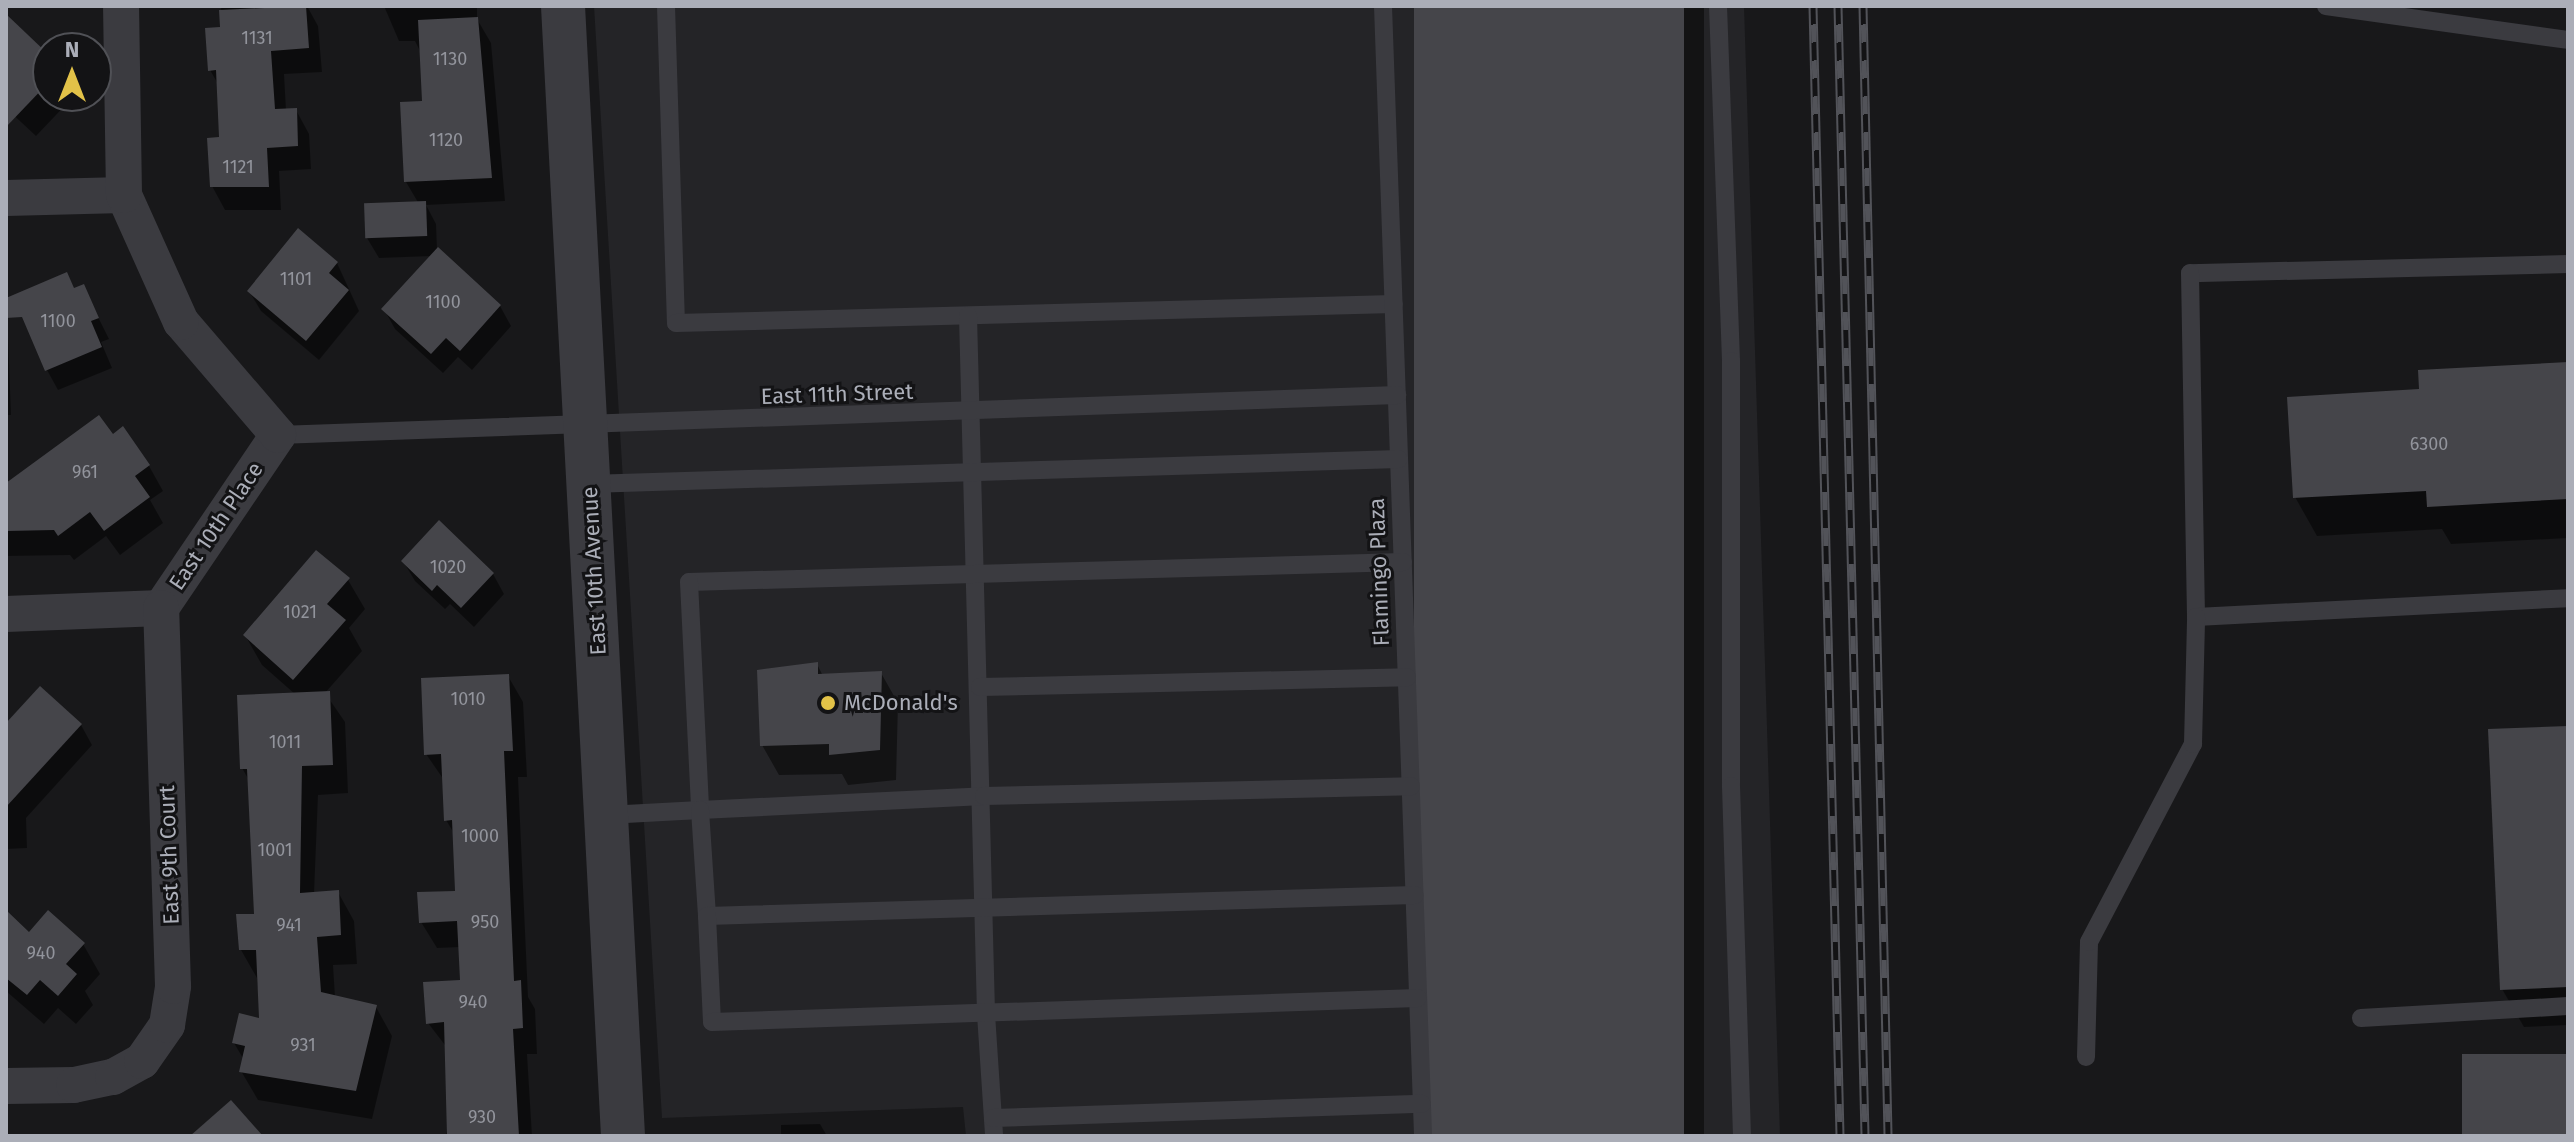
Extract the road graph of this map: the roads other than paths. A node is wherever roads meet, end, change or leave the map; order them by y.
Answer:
1 (121, 6) edge
2 (563, 6) edge
3 (666, 6) edge
4 (1383, 6) edge
5 (1718, 6) edge
6 (2326, 6) edge
7 (2568, 40) edge
8 (124, 195) junction
9 (6, 198) edge
10 (2568, 264) edge
11 (1394, 304) junction
12 (968, 316) junction
13 (1397, 395) junction
14 (970, 412) junction
15 (587, 428) junction
16 (278, 435) junction
17 (1399, 459) junction
18 (974, 471) junction
19 (589, 484) junction
20 (1403, 562) junction
21 (977, 573) junction
22 (2568, 598) edge
23 (161, 608) junction
24 (6, 614) edge
25 (2196, 617) junction
26 (1407, 677) junction
27 (980, 687) junction
28 (1411, 786) junction
29 (984, 796) junction
30 (700, 810) junction
31 (607, 815) junction
32 (1415, 895) junction
33 (983, 906) junction
34 (707, 916) junction
35 (1418, 998) junction
36 (2568, 1006) edge
37 (986, 1014) junction
38 (2361, 1018) dead end
39 (2086, 1057) dead end
40 (6, 1086) edge
41 (1422, 1104) junction
42 (994, 1127) edge
43 (623, 1136) edge
44 (1423, 1136) edge
45 (1742, 1136) edge

1 - 8 street
2 - 15 street, East 10th Avenue
3 - 12 lane
4 - 11 lane, Flamingo Plaza
5 - 45 lane
6 - 7 lane
8 - 9 street
8 - 16 street
10 - 25 lane
11 - 12 lane
11 - 13 lane, Flamingo Plaza
12 - 14 lane
13 - 14 lane, East 11th Street
13 - 17 lane, Flamingo Plaza
14 - 15 lane, East 11th Street
14 - 18 lane
15 - 16 lane, East 11th Street
15 - 19 street, East 10th Avenue
16 - 23 street, East 10th Place
17 - 18 lane
17 - 20 lane, Flamingo Plaza
18 - 19 lane
18 - 21 lane
19 - 31 street, East 10th Avenue
20 - 21 lane
20 - 26 lane, Flamingo Plaza
21 - 27 lane
21 - 30 lane
22 - 25 lane
23 - 24 street, East 10th Place
23 - 40 street, East 9th Court
25 - 39 lane
26 - 27 lane
26 - 28 lane, Flamingo Plaza
27 - 29 lane
28 - 29 lane
28 - 32 lane, Flamingo Plaza
29 - 30 lane
29 - 33 lane
30 - 31 lane
30 - 34 lane
31 - 43 street, East 10th Avenue
32 - 33 lane
32 - 35 lane, Flamingo Plaza
33 - 34 lane
33 - 37 lane
34 - 37 lane
35 - 37 lane
35 - 41 lane, Flamingo Plaza
36 - 38 lane
37 - 42 lane
41 - 42 lane
41 - 44 lane, Flamingo Plaza

